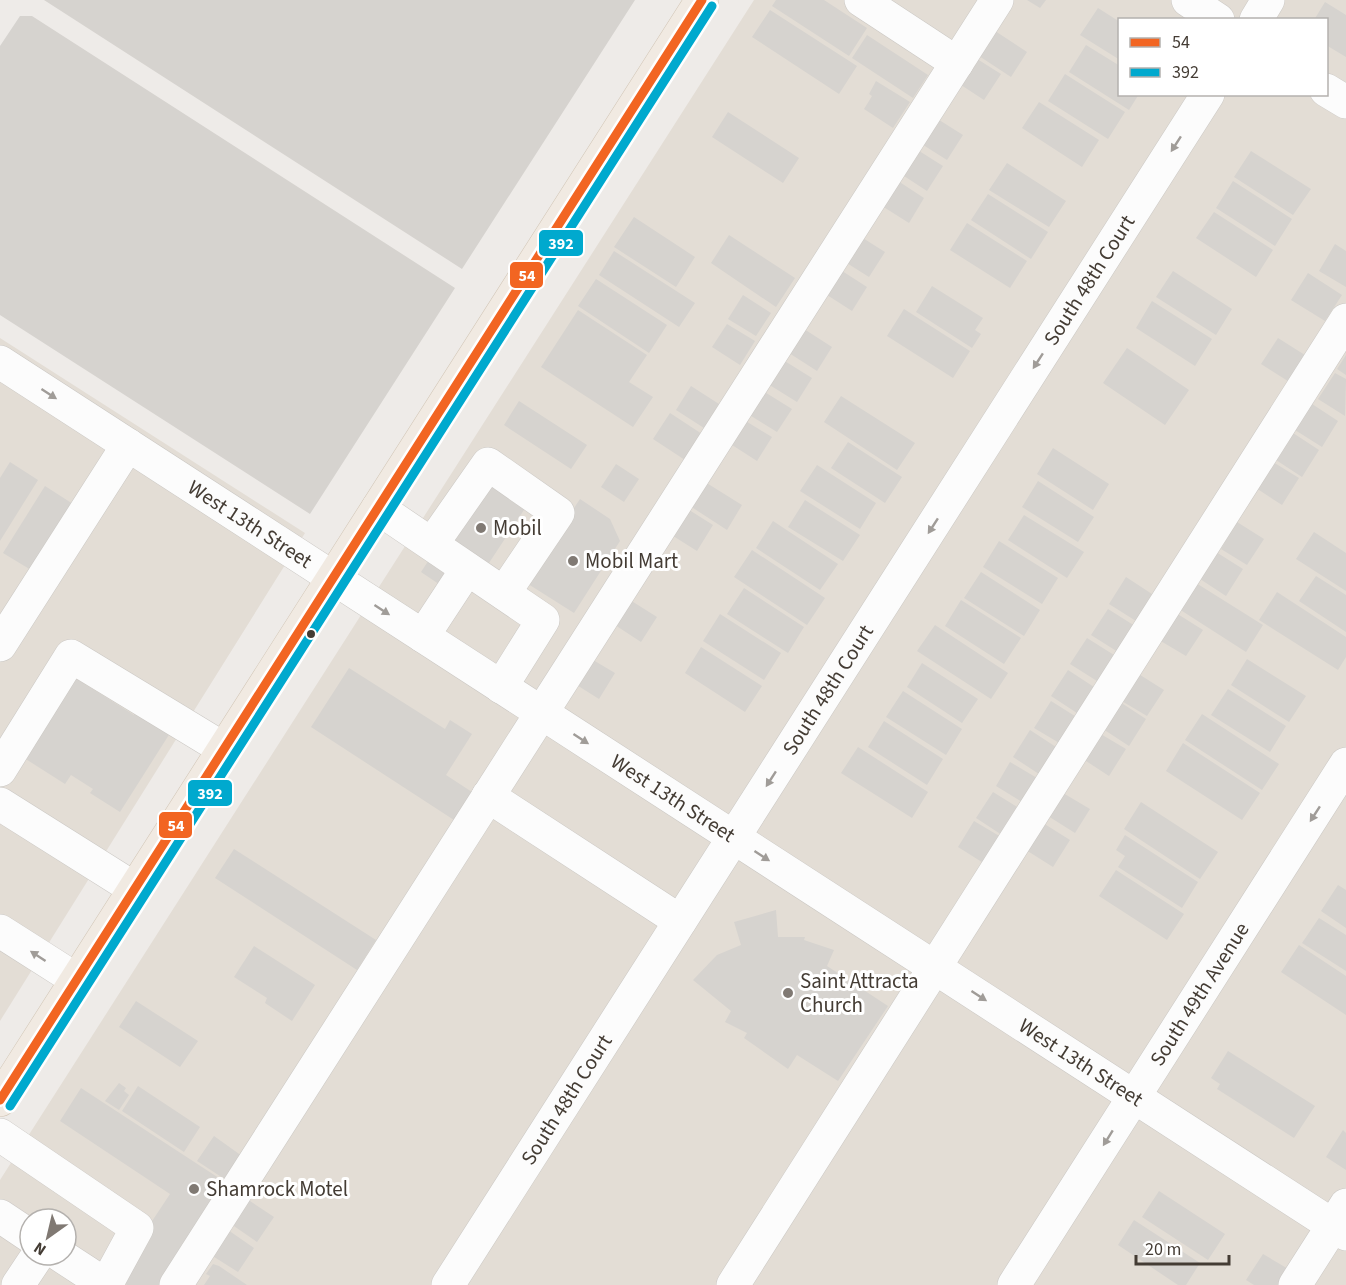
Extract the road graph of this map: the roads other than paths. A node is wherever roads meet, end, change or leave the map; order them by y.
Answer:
1 (702, 0) edge
2 (861, 0) edge
3 (997, 0) edge
4 (1188, 0) edge
5 (1268, 0) edge
6 (1215, 18) edge
7 (1257, 18) edge
8 (957, 63) junction
9 (1328, 91) edge
10 (1207, 96) edge
11 (1346, 102) edge
12 (1346, 320) edge
13 (0, 362) edge
14 (128, 445) junction
15 (378, 508) junction
16 (432, 544) junction
17 (467, 569) junction
18 (333, 578) junction
19 (504, 593) junction
20 (423, 636) junction
21 (0, 645) edge
22 (501, 687) junction
23 (541, 713) junction
24 (224, 750) junction
25 (1346, 764) edge
26 (0, 770) edge
27 (488, 796) junction
28 (0, 804) edge
29 (734, 838) junction
30 (135, 889) junction
31 (680, 921) junction
32 (0, 931) edge
33 (935, 968) junction
34 (76, 980) junction
35 (1134, 1096) junction
36 (0, 1100) edge
37 (0, 1135) edge
38 (0, 1216) edge
39 (1342, 1221) edge
40 (18, 1228) edge
41 (30, 1267) edge
42 (78, 1267) edge
43 (18, 1285) edge
44 (106, 1285) edge
45 (176, 1285) edge
46 (448, 1285) edge
47 (733, 1285) edge
48 (1014, 1285) edge
49 (1295, 1285) edge

1 - 15 main road
2 - 8 street
3 - 8 street
4 - 6 street
5 - 7 street
8 - 23 street
9 - 11 street
10 -> 29 street, South 48th Court
12 - 33 street
13 -> 14 street, West 13th Street
14 - 18 street, West 13th Street
14 - 21 street
15 - 16 street
15 - 18 main road
16 - 17 street
16 - 19 street
17 - 19 street
17 - 20 street
18 -> 20 street, West 13th Street
18 - 24 main road
19 - 22 street
20 - 22 street, West 13th Street
22 - 23 street, West 13th Street
23 - 27 street
23 -> 29 street, West 13th Street
24 - 26 street
24 - 30 main road
25 -> 35 street, South 49th Avenue
27 - 31 street
27 - 45 street
28 - 30 street
29 - 31 street, South 48th Court
29 -> 33 street, West 13th Street
30 - 34 main road
31 - 46 street, South 48th Court
34 -> 32 street
33 -> 35 street, West 13th Street
33 - 47 street
34 - 36 main road
35 - 39 street, West 13th Street
35 -> 48 street, South 49th Avenue
37 - 44 street
38 - 40 street
39 - 49 street
41 - 43 street
42 - 44 street

